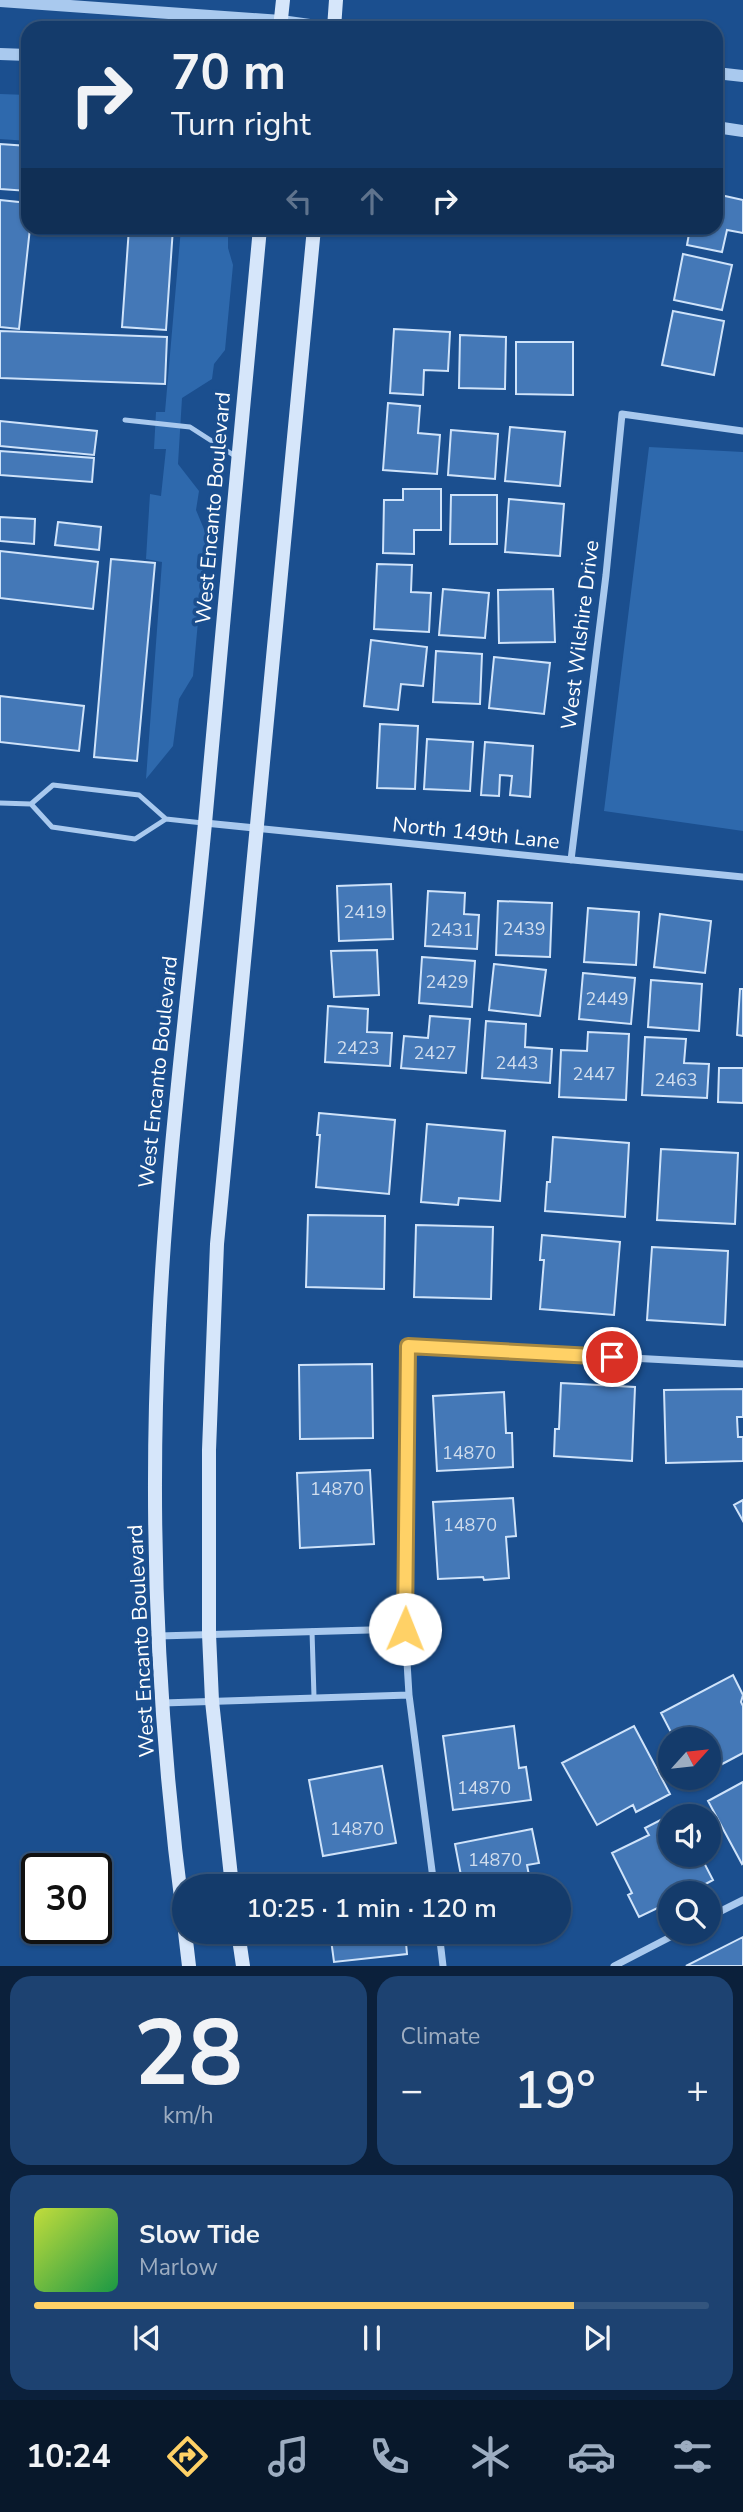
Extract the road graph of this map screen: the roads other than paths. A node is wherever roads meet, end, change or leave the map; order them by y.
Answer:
1 (283, 0) edge
2 (336, 0) edge
3 (0, 1) edge
4 (233, 21) edge
5 (280, 21) edge
6 (333, 21) edge
7 (0, 54) edge
8 (21, 55) edge
9 (723, 74) edge
10 (743, 76) edge
11 (723, 128) edge
12 (743, 131) edge
13 (259, 235) edge
14 (313, 235) edge
15 (125, 420) dead end
16 (743, 431) edge
17 (239, 458) junction
18 (0, 803) edge
19 (31, 804) junction
20 (166, 819) junction
21 (205, 823) junction
22 (256, 828) junction
23 (571, 860) junction
24 (743, 877) edge
25 (743, 1364) edge
26 (405, 1629) junction
27 (312, 1631) junction
28 (209, 1634) junction
29 (159, 1636) junction
30 (409, 1695) junction
31 (314, 1698) junction
32 (212, 1701) junction
33 (163, 1703) junction
34 (178, 1874) edge
35 (231, 1874) edge
36 (432, 1874) edge
37 (743, 1900) edge
38 (721, 1911) edge
39 (658, 1943) edge
40 (187, 1944) edge
41 (240, 1944) edge
42 (440, 1944) edge
43 (190, 1966) edge
44 (243, 1966) edge
45 (443, 1966) edge
46 (614, 1966) edge

1 - 5 main road
2 - 6 main road
3 - 4 street
7 - 8 street
9 - 10 street
11 - 12 street
13 - 17 main road, West Encanto Boulevard
14 - 22 main road
15 - 17 lane
16 - 23 street, West Wilshire Drive
17 - 21 main road, West Encanto Boulevard
18 - 19 lane
19 - 20 lane
19 - 20 lane
20 - 21 lane
21 - 22 street, North 149th Lane
21 - 29 main road, West Encanto Boulevard
22 - 23 street, North 149th Lane
22 - 28 main road
23 - 24 street, North 149th Lane
25 - 26 street
26 - 27 street
26 - 30 street
27 - 28 street
27 - 31 lane
28 - 29 street
28 - 32 main road
29 - 33 main road, West Encanto Boulevard
30 - 31 street
30 - 36 street
31 - 32 street
32 - 33 street
32 - 35 main road
33 - 34 main road, West Encanto Boulevard
37 - 38 street
39 - 46 street
40 - 43 main road
41 - 44 main road
42 - 45 street

